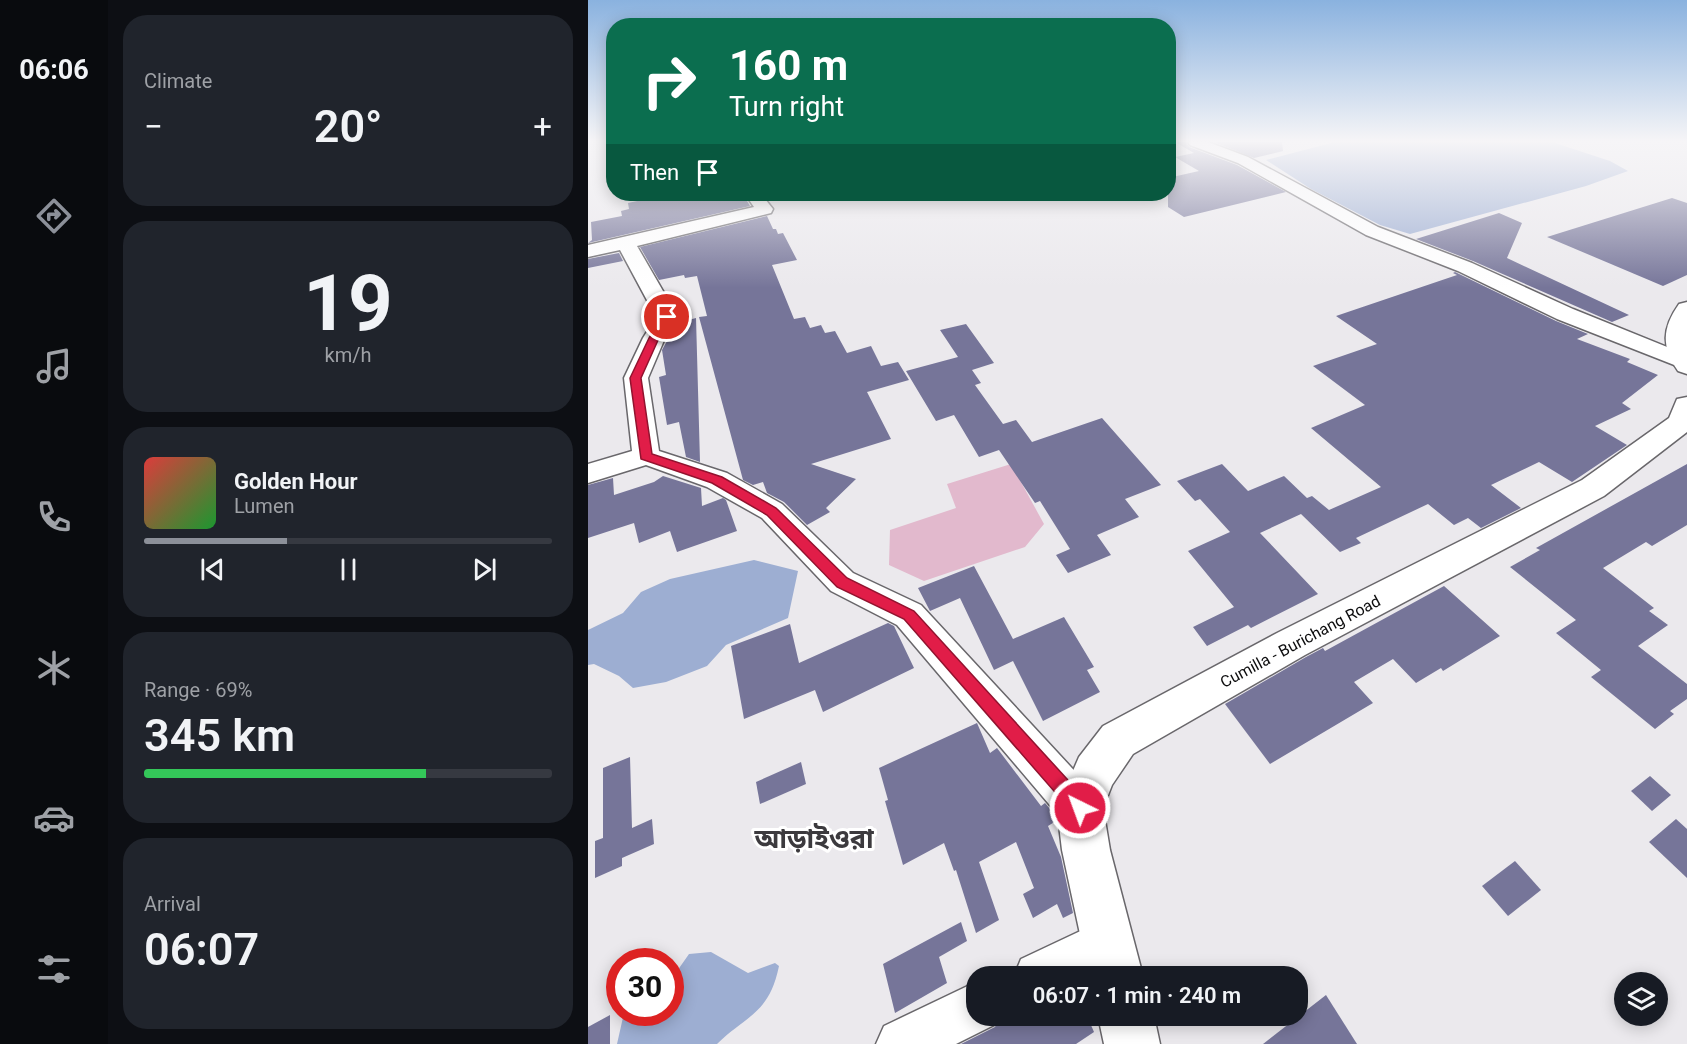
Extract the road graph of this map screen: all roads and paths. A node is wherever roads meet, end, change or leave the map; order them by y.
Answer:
1 (1299, 191) edge
2 (759, 201) edge
3 (626, 243) junction
4 (588, 251) edge
5 (1687, 309) edge
6 (1686, 364) edge
7 (1687, 405) edge
8 (646, 456) junction
9 (588, 474) edge
10 (1080, 808) junction
11 (1112, 959) edge
12 (1082, 966) edge
13 (966, 1012) edge
14 (1128, 1026) edge
15 (902, 1044) edge
16 (1132, 1044) edge

1 - 6 street
2 - 3 street
3 - 4 street
3 - 8 street
5 - 6 main road
7 - 10 main road, Cumilla - Burichang Road
8 - 9 street
8 - 10 street
10 - 11 main road
11 - 12 street
13 - 15 street
14 - 16 main road

